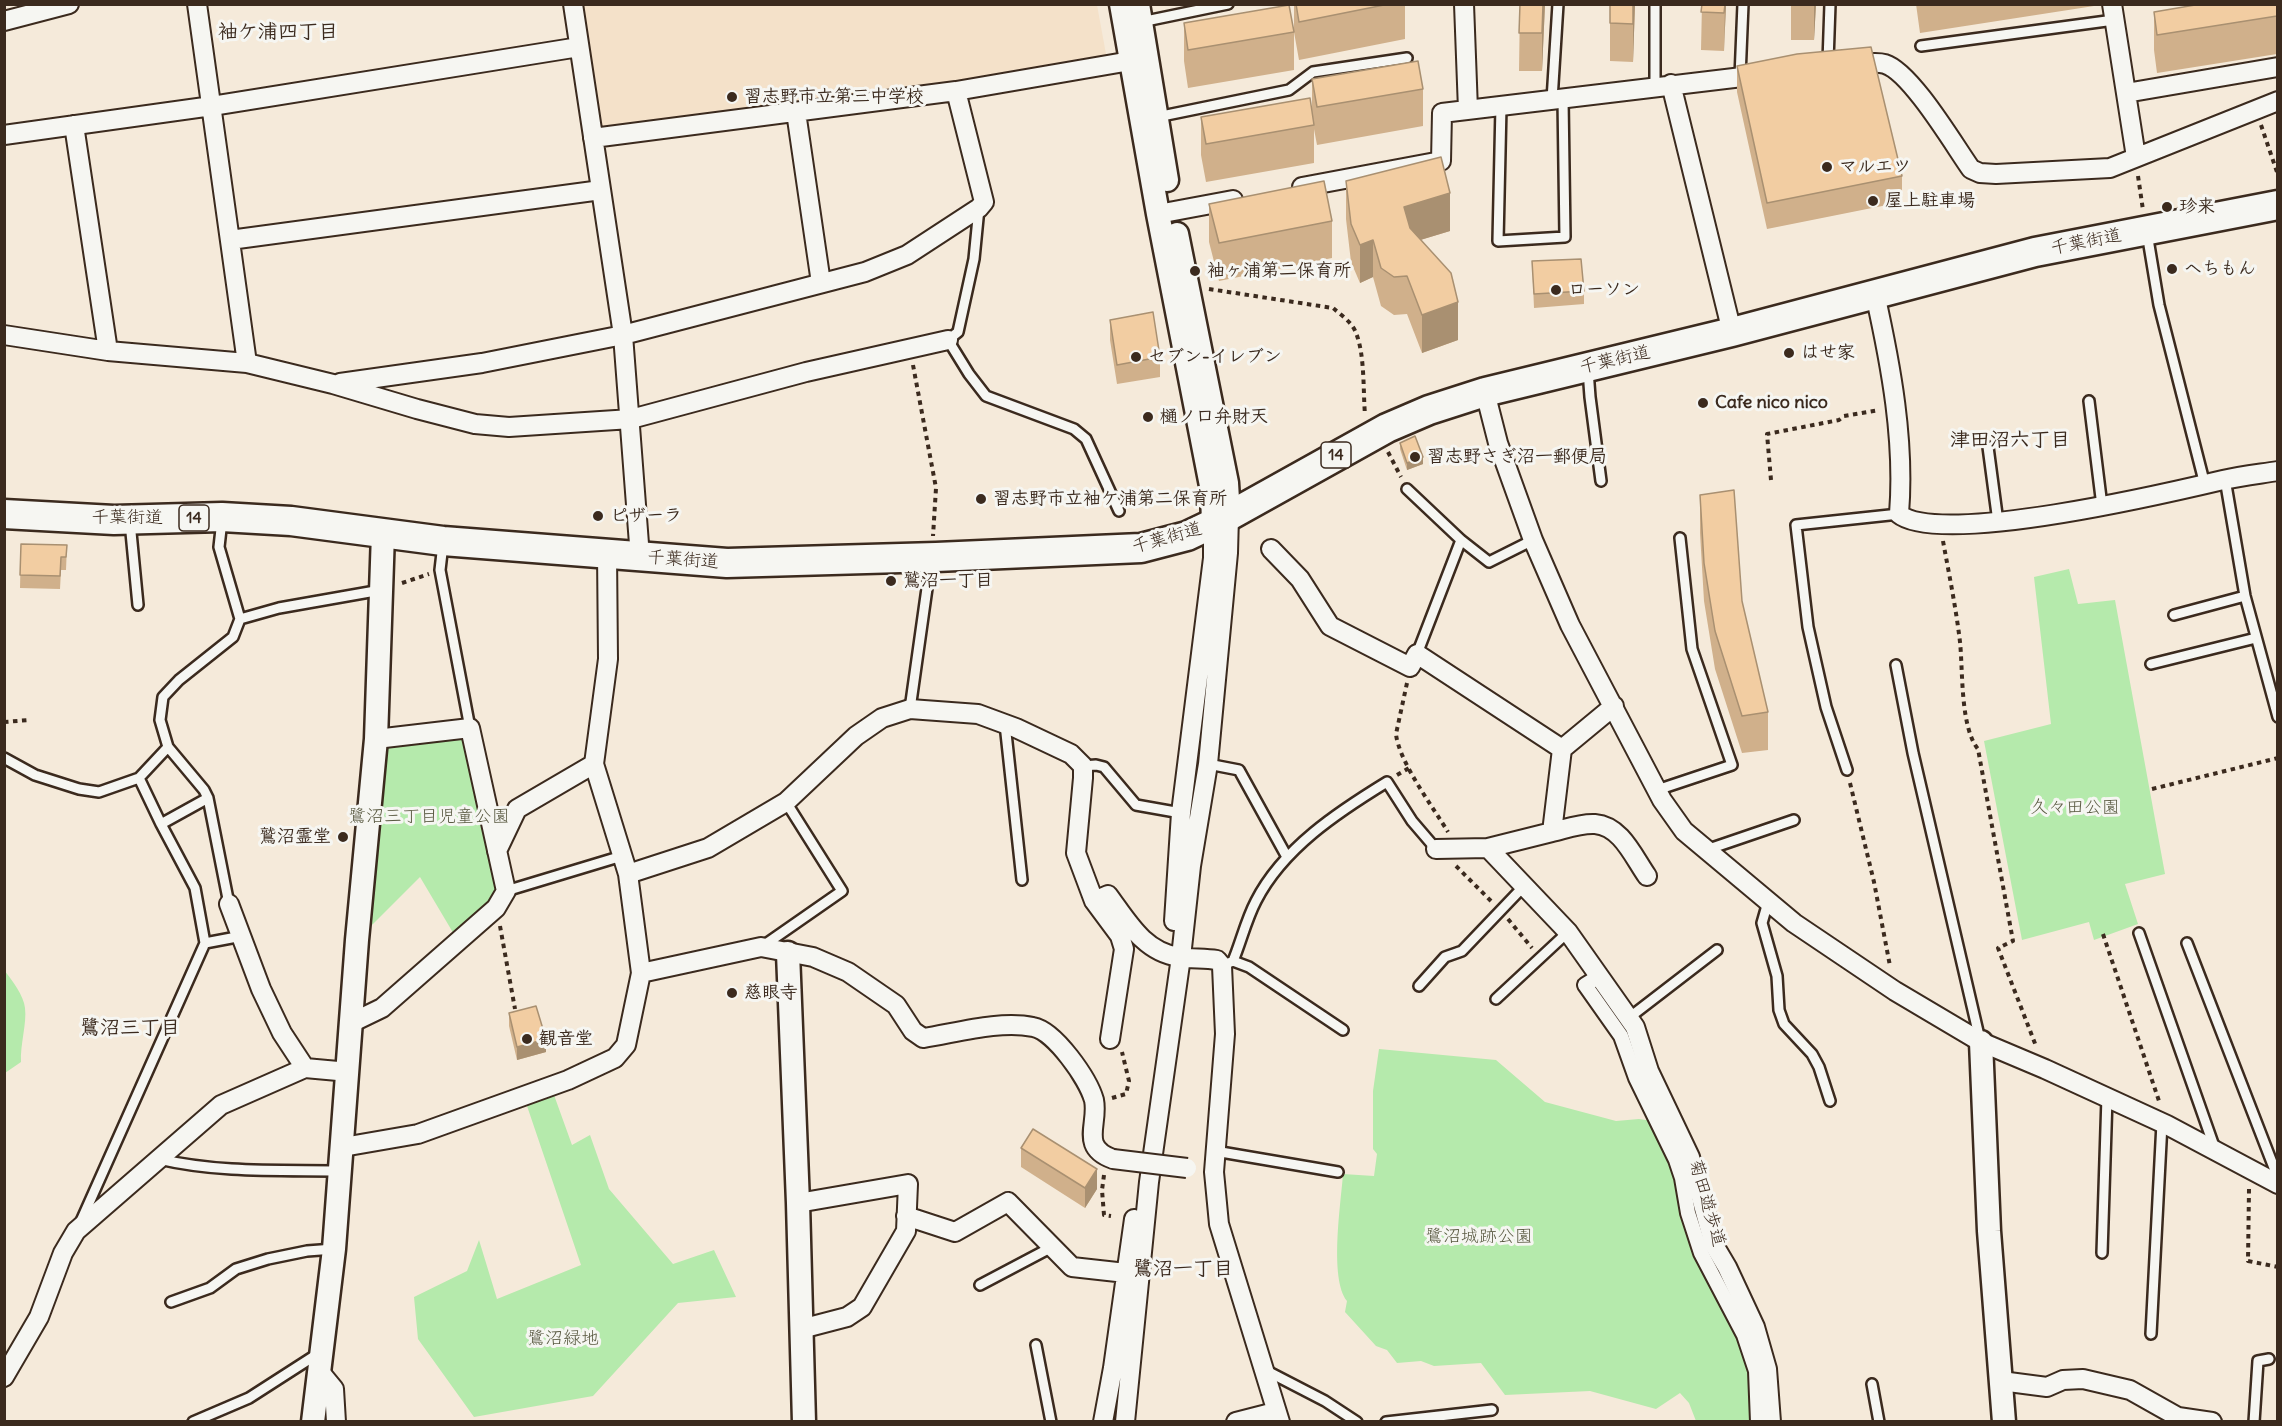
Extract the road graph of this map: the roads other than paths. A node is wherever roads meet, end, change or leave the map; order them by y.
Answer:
1 (69, 4) edge
2 (197, 4) edge
3 (573, 4) edge
4 (1121, 4) edge
5 (1228, 4) edge
6 (1464, 4) edge
7 (1558, 4) edge
8 (1655, 4) edge
9 (1743, 4) edge
10 (1830, 4) edge
11 (2113, 12) edge
12 (1139, 13) edge
13 (4, 21) edge
14 (1921, 46) dead end
15 (579, 47) junction
16 (1407, 58) dead end
17 (1139, 59) junction
18 (2277, 67) edge
19 (1822, 68) joint
20 (1773, 73) edge
21 (1740, 76) junction
22 (1663, 85) junction
23 (956, 91) junction
24 (2126, 93) junction
25 (1558, 99) junction
26 (2277, 101) edge
27 (212, 106) junction
28 (1501, 106) junction
29 (1468, 110) junction
30 (796, 112) junction
31 (1157, 117) junction
32 (74, 125) junction
33 (4, 135) edge
34 (593, 138) junction
35 (2136, 157) junction
36 (1289, 189) edge
37 (601, 190) junction
38 (1254, 196) edge
39 (979, 208) junction
40 (2277, 209) edge
41 (1165, 213) junction
42 (2146, 231) junction
43 (230, 240) junction
44 (821, 283) junction
45 (1875, 294) junction
46 (1732, 332) junction
47 (623, 334) junction
48 (4, 335) edge
49 (948, 340) junction
50 (108, 351) junction
51 (247, 363) junction
52 (1588, 366) junction
53 (333, 384) junction
54 (1485, 392) junction
55 (2089, 401) dead end
56 (631, 419) junction
57 (1988, 447) dead end
58 (2277, 471) edge
59 (2225, 479) junction
60 (1601, 481) dead end
61 (2205, 484) junction
62 (1407, 489) road end
63 (2102, 506) junction
64 (1119, 511) dead end
65 (4, 514) edge
66 (1899, 514) junction
67 (222, 518) junction
68 (130, 519) junction
69 (1221, 520) junction
70 (1998, 522) junction
71 (383, 532) junction
72 (1680, 538) dead end
73 (1461, 540) junction
74 (1533, 540) junction
75 (443, 541) junction
76 (1272, 549) dead end
77 (607, 553) junction
78 (640, 557) junction
79 (931, 557) junction
80 (381, 590) junction
81 (2245, 596) junction
82 (138, 605) dead end
83 (2174, 615) dead end
84 (240, 619) junction
85 (2256, 638) junction
86 (1414, 661) junction
87 (2151, 664) dead end
88 (1896, 665) dead end
89 (1614, 706) junction
90 (910, 709) junction
91 (2277, 717) edge
92 (1005, 724) junction
93 (470, 728) junction
94 (376, 739) junction
95 (168, 747) junction
96 (1562, 749) junction
97 (4, 758) edge
98 (594, 764) junction
99 (1208, 764) junction
100 (1083, 766) junction
101 (1847, 770) road end
102 (140, 778) junction
103 (1657, 790) junction
104 (208, 798) junction
105 (786, 802) junction
106 (1181, 813) junction
107 (1794, 820) dead end
108 (161, 824) junction
109 (1552, 832) junction
110 (1488, 848) junction
111 (1436, 849) joint
112 (1706, 850) junction
113 (497, 851) junction
114 (622, 856) junction
115 (1287, 857) junction
116 (628, 874) junction
117 (1647, 876) dead end
118 (1022, 880) dead end
119 (1525, 885) junction
120 (506, 891) junction
121 (1094, 902) junction
122 (1768, 902) junction
123 (229, 904) joint
124 (1568, 932) junction
125 (2139, 933) dead end
126 (242, 936) junction
127 (205, 943) junction
128 (2187, 943) dead end
129 (761, 947) junction
130 (1717, 950) dead end
131 (788, 953) junction
132 (1176, 956) junction
133 (1228, 964) junction
134 (641, 973) junction
135 (1598, 977) junction
136 (1419, 986) dead end
137 (1496, 999) dead end
138 (1630, 1017) junction
139 (351, 1023) junction
140 (1342, 1030) dead end
141 (1110, 1040) road end
142 (1981, 1042) junction
143 (305, 1068) junction
144 (349, 1072) junction
145 (2107, 1097) junction
146 (1830, 1101) dead end
147 (2165, 1124) junction
148 (343, 1147) junction
149 (1215, 1151) junction
150 (2216, 1151) junction
151 (159, 1159) junction
152 (339, 1171) junction
153 (1214, 1172) junction
154 (1338, 1172) dead end
155 (2277, 1178) edge
156 (2277, 1184) edge
157 (798, 1203) junction
158 (906, 1216) junction
159 (76, 1231) junction
160 (1052, 1247) junction
161 (334, 1249) junction
162 (2102, 1254) dead end
163 (1126, 1273) junction
164 (980, 1284) dead end
165 (171, 1302) dead end
166 (801, 1329) junction
167 (2151, 1334) dead end
168 (1036, 1344) dead end
169 (2269, 1359) dead end
170 (320, 1362) junction
171 (1265, 1370) junction
172 (4, 1377) edge
173 (2001, 1381) junction
174 (1872, 1384) dead end
175 (1492, 1410) dead end
176 (1278, 1417) edge
177 (194, 1422) edge
178 (313, 1422) edge
179 (336, 1422) edge
180 (804, 1422) edge
181 (1051, 1422) edge
182 (1103, 1422) edge
183 (1125, 1422) edge
184 (1236, 1422) edge
185 (1357, 1422) edge
186 (1386, 1422) edge
187 (1758, 1422) edge
188 (1771, 1422) edge
189 (1879, 1422) edge
190 (2004, 1422) edge
191 (2212, 1422) edge
192 (2254, 1422) edge

1 - 13 street
2 - 27 street
3 - 15 street
4 - 17 street
5 - 12 lane
6 - 29 street
7 - 25 lane
8 - 22 lane
9 - 21 lane
10 - 19 lane
11 - 14 lane
11 - 24 street
12 - 17 street
15 - 27 street
15 - 34 street
16 - 31 lane
17 - 23 street
17 - 31 street
17 - 41 street
18 - 24 street
19 - 35 street
20 - 21 street
21 - 22 street
22 - 25 street
22 - 46 street
23 - 30 street
23 - 39 street
24 - 35 street
25 - 28 street
25 - 28 lane
26 - 35 street
27 - 32 street
27 - 43 street
28 - 29 street
29 - 36 street
30 - 34 street
30 - 44 street
31 - 41 street
32 - 33 street
32 - 50 street
34 - 37 street
37 - 43 street
37 - 47 street
38 - 41 street
39 - 44 street
39 - 49 lane
40 - 42 highway, 千葉街道 / 14
41 - 69 street
42 - 45 highway, 千葉街道 / 14
42 - 61 lane
43 - 51 street
44 - 47 street
45 - 46 highway, 千葉街道 / 14
45 - 66 street
46 - 52 highway, 千葉街道 / 14
47 - 53 street
47 - 56 street
48 - 50 street
49 - 56 street
49 - 64 lane
50 - 51 street
51 - 53 street
52 - 54 highway, 千葉街道 / 14
52 - 60 lane
53 - 56 street
54 - 69 highway, 千葉街道 / 14
54 - 74 street
55 - 63 lane
56 - 78 street
57 - 70 lane
58 - 59 street
59 - 61 street
59 - 81 lane
61 - 63 street
62 - 73 lane
63 - 70 street
65 - 68 highway, 千葉街道 / 14
66 - 70 street
66 - 101 lane
67 - 68 highway, 千葉街道 / 14
67 - 71 highway, 千葉街道 / 14
67 - 84 lane
68 - 82 lane
69 - 79 highway, 千葉街道 / 14
69 - 99 street
69 - 106 street
71 - 75 highway, 千葉街道 / 14
71 - 80 street
72 - 103 lane
73 - 74 lane
73 - 86 lane
74 - 89 street
75 - 77 highway, 千葉街道 / 14
75 - 93 lane
76 - 86 street
77 - 78 highway, 千葉街道 / 14
77 - 98 street
78 - 79 highway, 千葉街道 / 14
79 - 90 lane
80 - 84 lane
80 - 94 street
81 - 83 lane
81 - 85 lane
84 - 95 lane
85 - 87 lane
85 - 91 lane
86 - 96 street
88 - 142 lane
89 - 96 street
89 - 103 street
90 - 92 street
90 - 105 street
92 - 100 street
92 - 118 lane
93 - 94 street
93 - 113 street
94 - 139 street
95 - 102 lane
95 - 104 lane
96 - 109 street
97 - 102 lane
98 - 113 street
98 - 114 street
99 - 115 lane
99 - 132 street
100 - 106 lane
100 - 121 street
102 - 108 lane
103 - 112 street
104 - 108 lane
104 - 123 lane
105 - 116 street
105 - 129 lane
106 - 132 street
107 - 112 lane
108 - 127 lane
109 - 110 street
109 - 117 street
110 - 111 street
110 - 119 street
111 - 115 lane
112 - 122 street
113 - 120 street
114 - 116 street
114 - 120 lane
115 - 133 lane
116 - 134 street
119 - 124 street
119 - 136 lane
120 - 139 street
121 - 132 street
121 - 141 street
122 - 142 street
122 - 146 lane
123 - 126 street
124 - 135 street
124 - 137 lane
125 - 150 lane
126 - 127 lane
126 - 143 street
127 - 159 lane
128 - 155 lane
129 - 131 street
129 - 134 street
130 - 138 lane
131 - 153 street, bridge
131 - 157 street
132 - 133 street
132 - 163 street
132 - 183 street
133 - 140 lane
133 - 149 street
134 - 148 street
135 - 138 street
135 - 187 street, 菊田遊歩道
138 - 188 street
139 - 144 street
142 - 145 street
142 - 173 street
143 - 144 street
143 - 151 street
144 - 148 street
145 - 147 street
145 - 162 lane
147 - 150 street
147 - 167 lane
148 - 152 street
149 - 153 street
149 - 154 lane
150 - 156 street
151 - 152 lane
151 - 159 street
152 - 161 street
153 - 171 street
157 - 158 street
157 - 166 street
158 - 160 street
158 - 166 street
159 - 172 street
160 - 163 street
160 - 164 lane
161 - 165 lane
161 - 170 street
163 - 182 street
166 - 180 street
168 - 181 lane
169 - 192 lane
170 - 177 lane
170 - 178 street
170 - 179 street
171 - 176 street
171 - 185 lane
173 - 190 street
173 - 191 street
174 - 189 lane
175 - 186 lane
176 - 184 street

